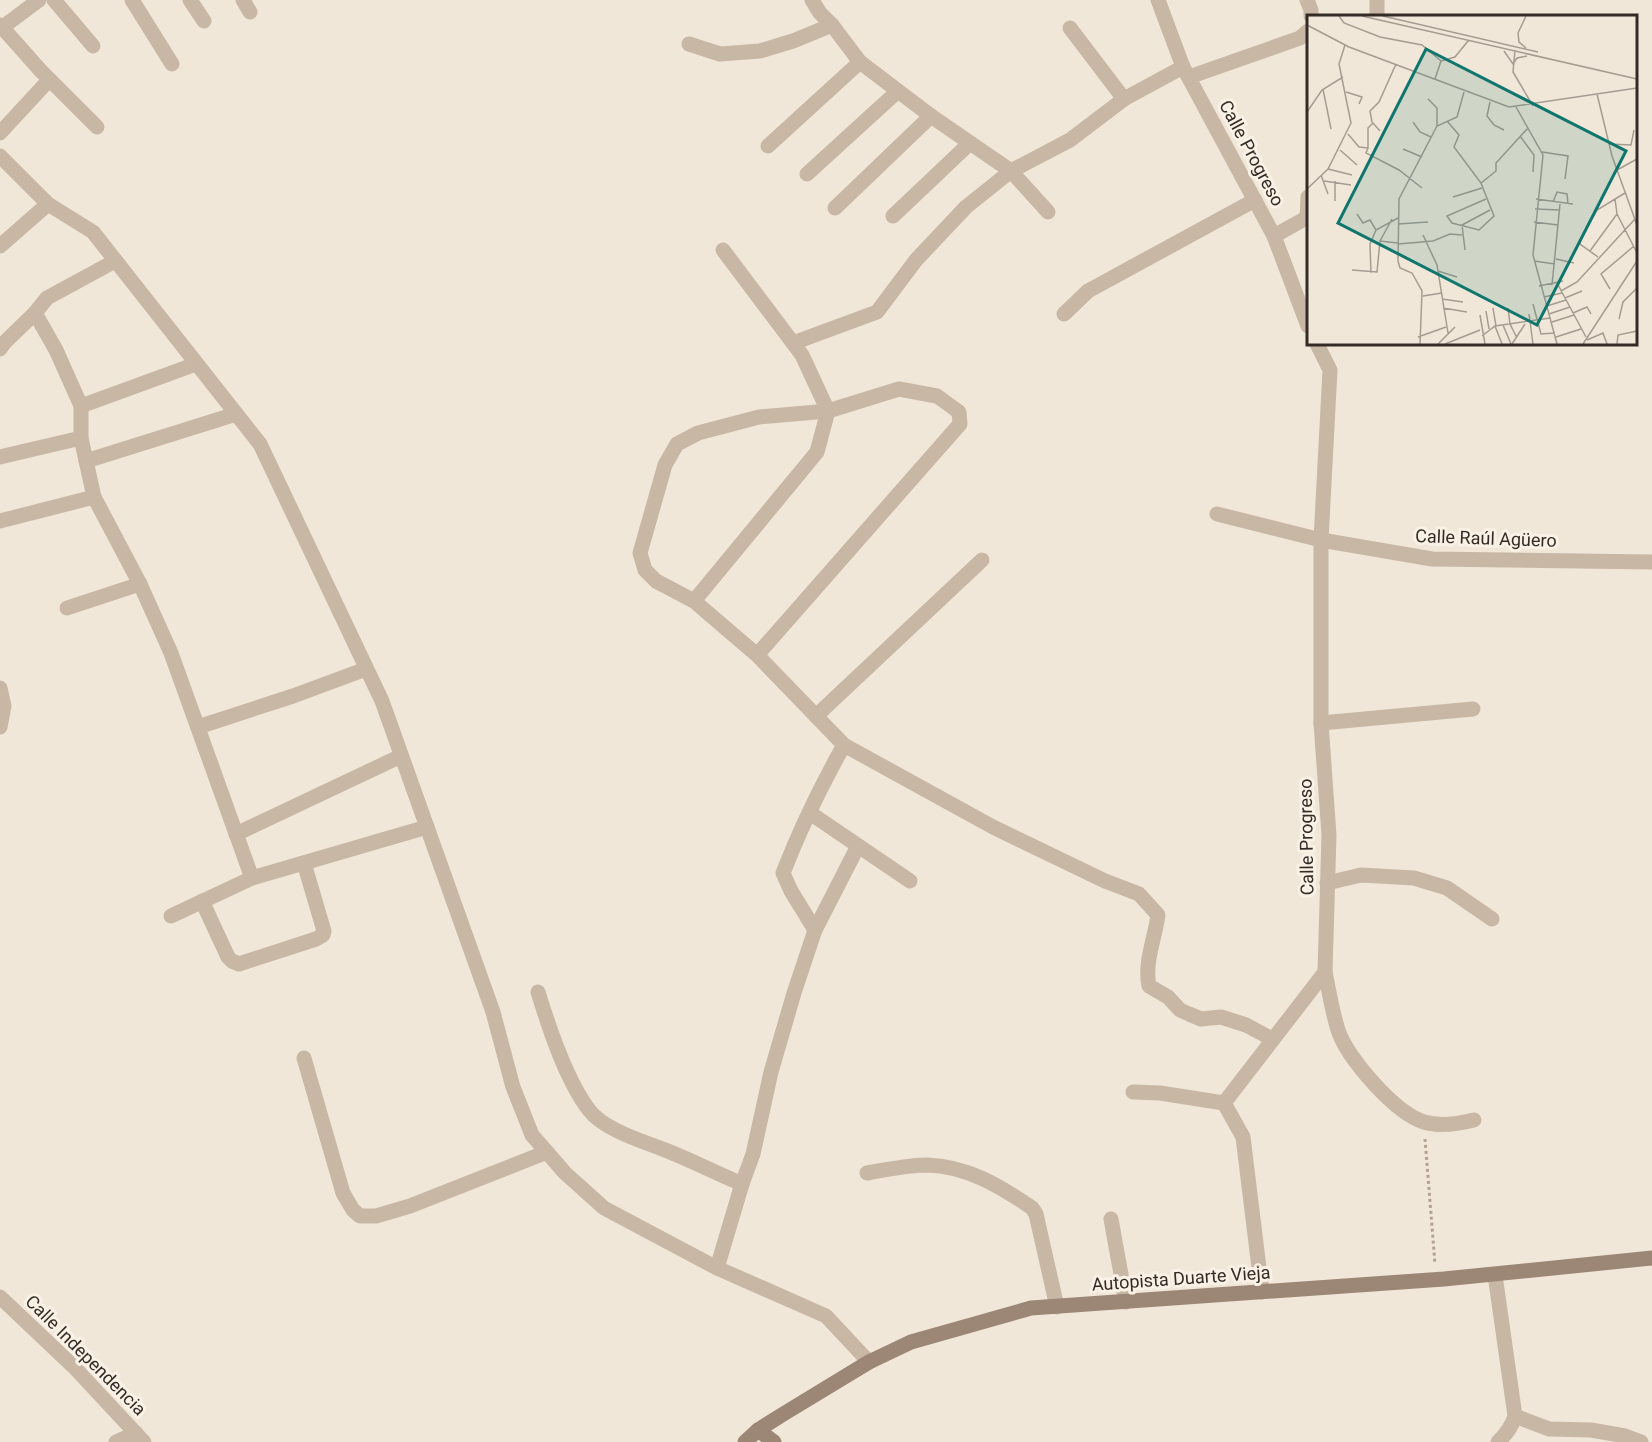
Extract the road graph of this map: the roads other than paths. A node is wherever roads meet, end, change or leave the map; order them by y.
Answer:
1 (39, 0) edge
2 (54, 0) edge
3 (132, 0) edge
4 (190, 0) edge
5 (813, 0) edge
6 (1158, 0) edge
7 (1307, 0) edge
8 (1311, 15) edge
9 (204, 21) dead end
10 (832, 25) junction
11 (1, 27) edge
12 (1070, 28) dead end
13 (1307, 32) edge
14 (688, 44) dead end
15 (93, 46) dead end
16 (860, 62) junction
17 (172, 64) dead end
18 (1186, 72) junction
19 (49, 80) junction
20 (898, 91) junction
21 (1124, 99) junction
22 (931, 116) junction
23 (97, 127) dead end
24 (0, 133) edge
25 (970, 143) junction
26 (768, 146) dead end
27 (0, 156) edge
28 (1011, 171) junction
29 (807, 174) dead end
30 (1255, 200) junction
31 (48, 204) junction
32 (836, 208) dead end
33 (1048, 212) dead end
34 (893, 216) dead end
35 (1307, 218) edge
36 (1274, 236) junction
37 (0, 246) edge
38 (723, 250) dead end
39 (115, 261) junction
40 (35, 313) junction
41 (1064, 314) dead end
42 (1307, 323) edge
43 (2, 343) edge
44 (793, 343) junction
45 (1318, 345) edge
46 (196, 363) junction
47 (81, 406) junction
48 (828, 411) junction
49 (236, 414) junction
50 (81, 438) junction
51 (0, 457) edge
52 (86, 462) junction
53 (94, 497) junction
54 (1217, 514) dead end
55 (0, 521) edge
56 (1321, 540) junction
57 (982, 560) dead end
58 (1652, 562) edge
59 (140, 584) junction
60 (694, 601) junction
61 (67, 608) dead end
62 (757, 655) junction
63 (366, 669) junction
64 (0, 688) edge
65 (1473, 709) dead end
66 (816, 716) junction
67 (1321, 723) junction
68 (0, 727) edge
69 (198, 728) junction
70 (844, 745) junction
71 (401, 756) junction
72 (810, 813) junction
73 (427, 827) junction
74 (236, 834) junction
75 (858, 846) junction
76 (304, 863) junction
77 (252, 878) junction
78 (910, 881) dead end
79 (1327, 883) junction
80 (202, 901) junction
81 (171, 916) dead end
82 (1492, 919) dead end
83 (815, 930) junction
84 (1325, 972) junction
85 (538, 992) dead end
86 (1272, 1039) junction
87 (304, 1058) dead end
88 (1133, 1092) dead end
89 (1224, 1103) junction
90 (1473, 1120) dead end
91 (547, 1152) junction
92 (867, 1173) dead end
93 (742, 1185) junction
94 (1110, 1219) dead end
95 (1652, 1258) edge
96 (717, 1268) junction
97 (1496, 1275) junction
98 (1262, 1292) junction
99 (0, 1297) edge
100 (1126, 1302) junction
101 (1057, 1307) junction
102 (869, 1362) junction
103 (1515, 1416) junction
104 (758, 1430) junction
105 (140, 1438) edge
106 (116, 1442) edge
107 (745, 1442) edge
108 (774, 1442) edge
109 (1498, 1442) edge
110 (1641, 1442) edge

1 - 11 street
2 - 15 street
3 - 17 street
4 - 9 street
5 - 10 street
6 - 18 street, Calle Progreso
7 - 8 street
10 - 14 street
10 - 16 street
11 - 19 street
12 - 21 street
13 - 18 street
16 - 20 street
16 - 26 street
18 - 21 street
18 - 30 street, Calle Progreso
19 - 23 street
19 - 24 street
20 - 22 street
20 - 29 street
21 - 28 street
22 - 25 street
22 - 32 street
25 - 28 street
25 - 34 street
27 - 31 street
28 - 33 street
28 - 44 street
30 - 36 street, Calle Progreso
30 - 41 street
31 - 37 street
31 - 39 street
35 - 36 street
36 - 42 street, Calle Progreso
38 - 44 street
39 - 40 street
39 - 46 street
40 - 43 street
40 - 47 street
44 - 48 street
45 - 56 street, Calle Progreso
46 - 47 street
46 - 49 street
47 - 50 street
48 - 60 street
48 - 60 street
48 - 62 street
49 - 52 street
49 - 63 street
50 - 51 street
50 - 52 street
52 - 53 street
53 - 55 street
53 - 59 street
54 - 56 street, Calle Raúl Agüero
56 - 58 street, Calle Raúl Agüero
56 - 67 street, Calle Progreso
57 - 66 street
59 - 61 street
59 - 69 street
60 - 62 street
62 - 66 street
63 - 69 street
63 - 71 street
64 - 68 street
65 - 67 street
66 - 70 street
67 - 79 street, Calle Progreso
69 - 74 street
70 - 72 street
70 - 86 street
71 - 73 street
71 - 74 street
72 - 75 street
72 - 83 street
73 - 76 street
73 - 91 street
74 - 77 street
75 - 78 street
75 - 83 street
76 - 77 street
76 - 80 street
77 - 80 street
79 - 82 street
79 - 84 street, Calle Progreso
80 - 81 street
83 - 93 street
84 - 86 street
84 - 90 street, Calle Progreso
85 - 93 street
86 - 89 street
87 - 91 street
88 - 89 street
89 - 98 street
91 - 96 street
92 - 101 street
93 - 96 street
94 - 100 street
95 - 97 street, Autopista Duarte Vieja
96 - 102 street
97 - 98 street, Autopista Duarte Vieja
97 - 103 street
98 - 100 street, Autopista Duarte Vieja
99 - 105 street, Calle Independencia
100 - 101 street, Autopista Duarte Vieja
101 - 102 street, Autopista Duarte Vieja
102 - 104 street, Autopista Duarte Vieja
103 - 109 street
103 - 110 street
104 - 107 street, Autopista Duarte Vieja
104 - 108 street
105 - 106 street

